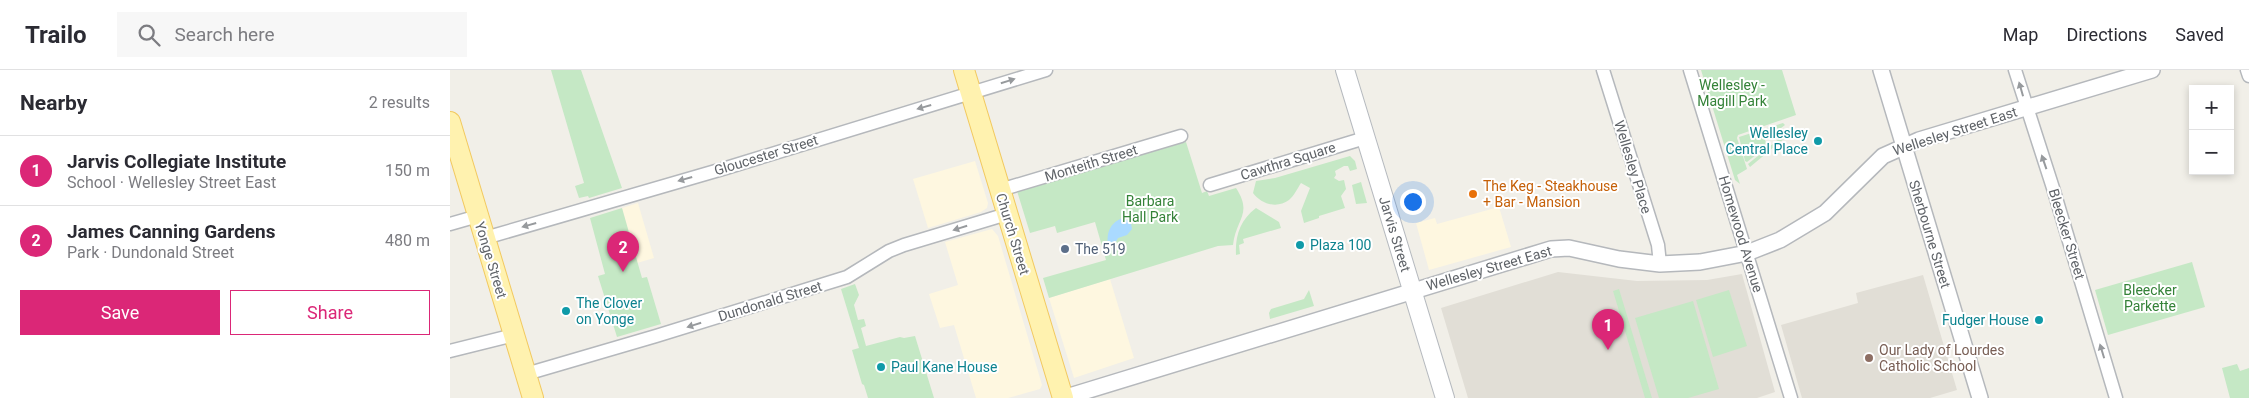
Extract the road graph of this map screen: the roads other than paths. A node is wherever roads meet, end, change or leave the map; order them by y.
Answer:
1 (964, 70) edge
2 (1046, 70) edge
3 (1346, 70) edge
4 (1603, 70) edge
5 (1690, 70) edge
6 (1881, 70) edge
7 (2015, 70) edge
8 (2152, 70) edge
9 (2247, 70) edge
10 (2249, 76) edge
11 (971, 93) junction
12 (2027, 108) junction
13 (450, 122) edge
14 (1181, 136) dead end
15 (1366, 138) junction
16 (1904, 145) junction
17 (1210, 185) dead end
18 (1000, 190) junction
19 (1007, 214) junction
20 (478, 216) junction
21 (450, 224) edge
22 (485, 238) junction
23 (1747, 253) junction
24 (1660, 264) junction
25 (1412, 291) junction
26 (514, 335) junction
27 (450, 351) edge
28 (526, 374) junction
29 (533, 398) edge
30 (1063, 398) edge
31 (1445, 398) edge
32 (1791, 398) edge
33 (1980, 398) edge
34 (2116, 398) edge

1 - 11 main road, Church Street
11 -> 2 street, Gloucester Street
3 - 15 main road, Jarvis Street
4 - 24 street, Wellesley Place
5 - 23 street, Homewood Avenue
6 - 16 street, Sherbourne Street
12 -> 7 street, Bleecker Street
8 - 12 street, Wellesley Street East
9 - 10 street
11 - 18 main road, Church Street
11 -> 22 street, Gloucester Street
12 - 16 street, Wellesley Street East
34 -> 12 street, Bleecker Street
13 - 20 main road, Yonge Street
14 - 18 street, Monteith Street
15 - 17 street, Cawthra Square
15 - 25 main road, Jarvis Street
16 - 23 street, Wellesley Street East
16 - 33 street, Sherbourne Street
18 - 19 main road, Church Street
19 -> 28 street, Dundonald Street
19 - 30 main road, Church Street
20 - 21 street
20 - 22 main road, Yonge Street
22 - 26 main road, Yonge Street
23 - 24 street, Wellesley Street East
23 - 32 street, Homewood Avenue
24 - 25 street, Wellesley Street East
25 - 30 street, Wellesley Street East
25 - 31 main road, Jarvis Street
26 - 27 street
26 - 28 main road, Yonge Street
28 - 29 main road, Yonge Street

